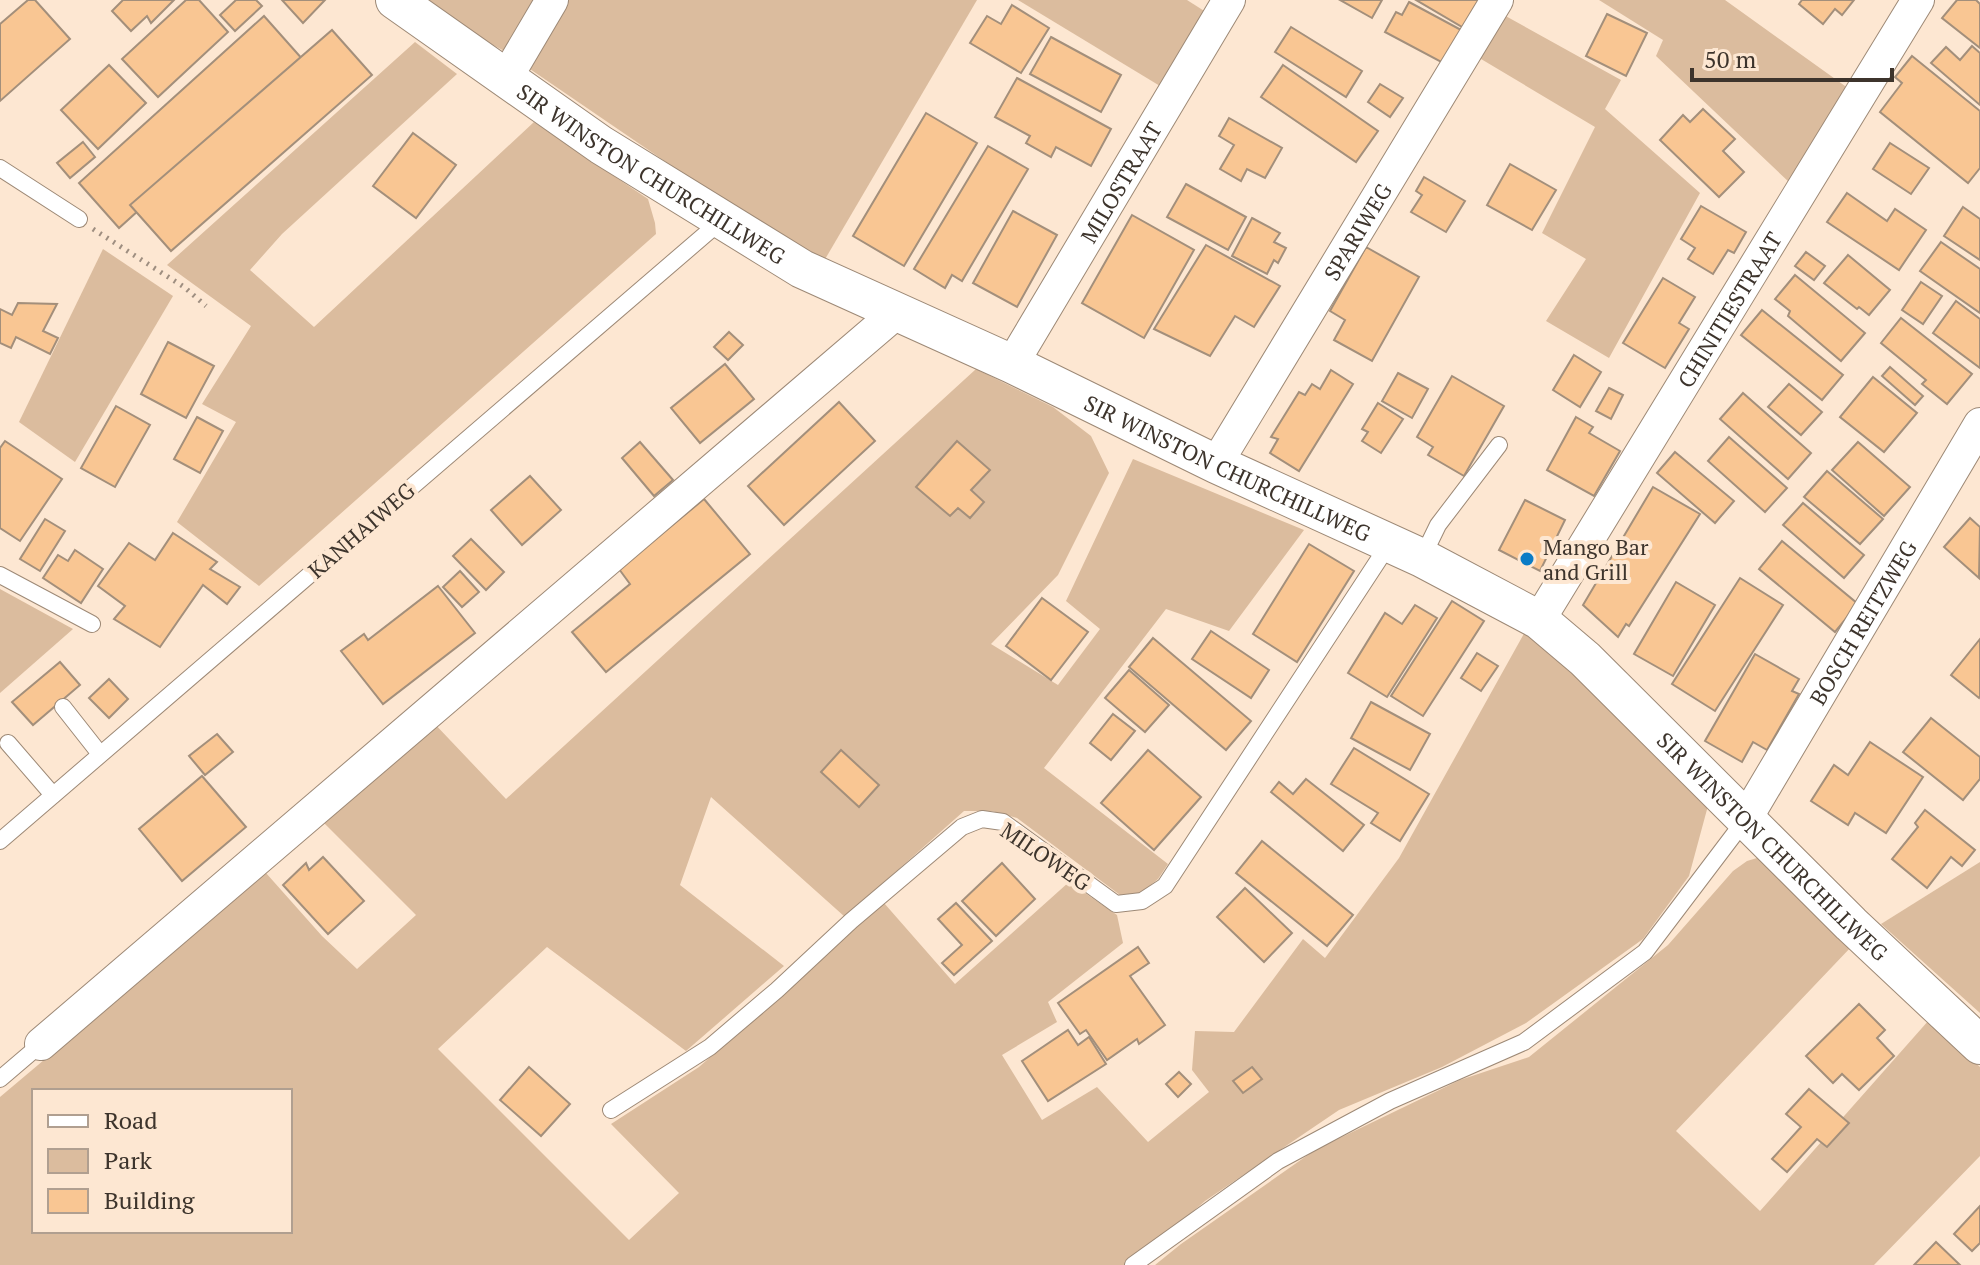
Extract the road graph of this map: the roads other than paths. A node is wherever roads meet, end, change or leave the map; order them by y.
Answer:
1 (395, 0) edge
2 (552, 0) edge
3 (1229, 0) edge
4 (1497, 0) edge
5 (1918, 0) edge
6 (506, 78) junction
7 (0, 168) edge
8 (79, 219) road end
9 (722, 220) junction
10 (897, 312) junction
11 (1012, 364) junction
12 (1980, 424) edge
13 (1499, 445) dead end
14 (1216, 464) junction
15 (1405, 551) junction
16 (0, 575) edge
17 (1539, 620) junction
18 (92, 624) dead end
19 (63, 707) dead end
20 (8, 743) dead end
21 (100, 754) junction
22 (53, 795) junction
23 (1745, 820) junction
24 (0, 841) edge
25 (41, 1044) joint
26 (1980, 1045) edge
27 (0, 1079) edge
28 (611, 1110) dead end
29 (1133, 1265) edge

1 - 6 street, SIR WINSTON CHURCHILLWEG
2 - 6 street
3 - 11 street, MILOSTRAAT
4 - 14 street, SPARIWEG
5 - 17 street, CHINITIESTRAAT
6 - 9 street, SIR WINSTON CHURCHILLWEG
7 - 8 lane
9 - 10 street, SIR WINSTON CHURCHILLWEG
9 - 21 lane, KANHAIWEG
10 - 11 street, SIR WINSTON CHURCHILLWEG
10 - 25 street
11 - 14 street, SIR WINSTON CHURCHILLWEG
12 - 23 street, BOSCH REITZWEG
13 - 15 lane, MILOWEG
14 - 15 street, SIR WINSTON CHURCHILLWEG
15 - 17 street, SIR WINSTON CHURCHILLWEG
15 - 28 lane, MILOWEG
16 - 18 lane
17 - 23 street, SIR WINSTON CHURCHILLWEG
19 - 21 lane
20 - 22 lane
21 - 22 lane, KANHAIWEG
22 - 24 lane, KANHAIWEG
23 - 26 street, SIR WINSTON CHURCHILLWEG
23 - 29 lane
25 - 27 lane

